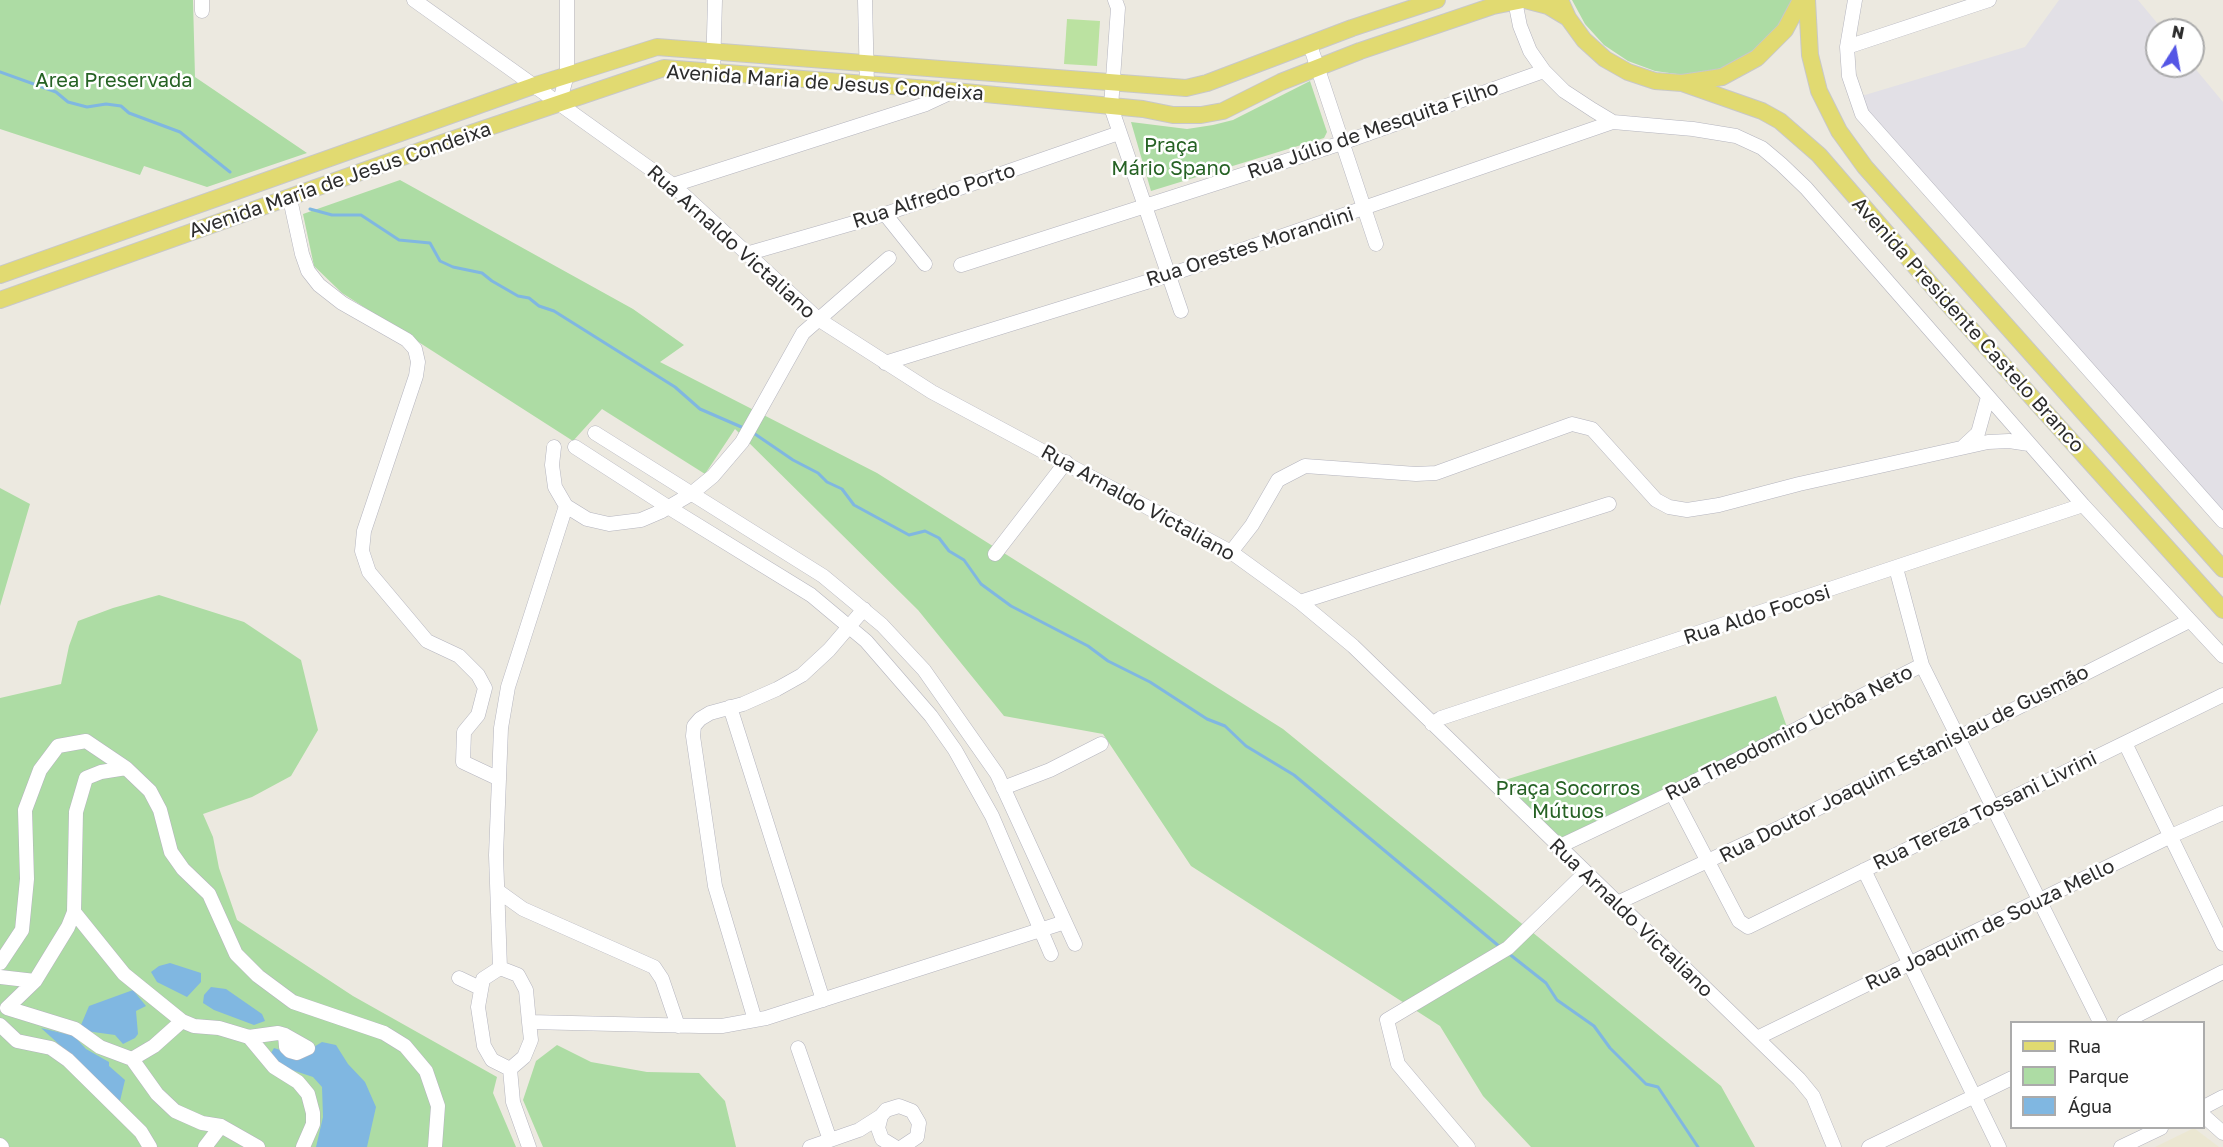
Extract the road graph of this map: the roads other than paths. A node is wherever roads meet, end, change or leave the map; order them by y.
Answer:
1 (567, 0) edge
2 (715, 0) edge
3 (865, 0) edge
4 (1116, 0) edge
5 (1437, 0) edge
6 (1524, 0) edge
7 (1560, 0) edge
8 (1801, 0) edge
9 (1807, 0) edge
10 (1855, 0) edge
11 (1989, 0) edge
12 (1515, 1) edge
13 (419, 2) edge
14 (1568, 18) junction
15 (1310, 45) junction
16 (1847, 47) junction
17 (715, 50) junction
18 (867, 64) junction
19 (1318, 67) junction
20 (1544, 70) junction
21 (712, 72) junction
22 (567, 75) junction
23 (1113, 83) junction
24 (1682, 83) junction
25 (867, 85) junction
26 (533, 86) junction
27 (954, 91) junction
28 (559, 104) junction
29 (1111, 107) junction
30 (449, 116) junction
31 (1613, 122) junction
32 (1119, 133) junction
33 (442, 143) junction
34 (1342, 143) junction
35 (365, 147) junction
36 (371, 169) junction
37 (674, 185) junction
38 (290, 199) junction
39 (1145, 204) junction
40 (1363, 210) junction
41 (885, 214) junction
42 (1376, 244) dead end
43 (746, 254) junction
44 (889, 258) dead end
45 (925, 264) dead end
46 (961, 265) dead end
47 (0, 275) edge
48 (1169, 275) junction
49 (0, 300) edge
50 (1181, 311) dead end
51 (818, 319) junction
52 (885, 363) junction
53 (1988, 397) junction
54 (595, 432) dead end
55 (2030, 444) junction
56 (554, 447) dead end
57 (575, 447) dead end
58 (1964, 447) junction
59 (1066, 462) junction
60 (691, 494) junction
61 (1609, 504) dead end
62 (566, 506) junction
63 (2083, 506) junction
64 (668, 507) junction
65 (2223, 521) edge
66 (1231, 552) junction
67 (995, 554) dead end
68 (1896, 568) junction
69 (2223, 569) edge
70 (1300, 602) junction
71 (864, 609) junction
72 (2223, 610) edge
73 (2189, 621) junction
74 (849, 626) junction
75 (2223, 656) edge
76 (1922, 665) junction
77 (2223, 695) edge
78 (730, 708) junction
79 (1432, 724) junction
80 (1956, 739) junction
81 (2125, 743) junction
82 (1101, 744) dead end
83 (126, 768) junction
84 (497, 778) junction
85 (1003, 788) junction
86 (1672, 793) junction
87 (1991, 807) junction
88 (2223, 813) edge
89 (2171, 836) junction
90 (1558, 847) junction
91 (1707, 862) junction
92 (1864, 870) junction
93 (1585, 873) junction
94 (498, 891) junction
95 (2040, 901) junction
96 (1617, 903) junction
97 (523, 909) junction
98 (74, 912) junction
99 (498, 918) junction
100 (1065, 922) junction
101 (1041, 930) junction
102 (1075, 944) dead end
103 (2223, 944) edge
104 (1051, 954) dead end
105 (0, 963) edge
106 (1909, 964) junction
107 (500, 968) junction
108 (2223, 972) edge
109 (0, 976) edge
110 (459, 978) dead end
111 (36, 981) junction
112 (480, 988) junction
113 (823, 1000) junction
114 (3, 1009) edge
115 (755, 1020) junction
116 (182, 1021) junction
117 (2099, 1021) edge
118 (2128, 1021) edge
119 (529, 1022) junction
120 (0, 1025) edge
121 (678, 1026) junction
122 (285, 1035) dead end
123 (249, 1037) junction
124 (1757, 1038) junction
125 (798, 1048) dead end
126 (132, 1059) junction
127 (510, 1069) junction
128 (2010, 1079) edge
129 (1972, 1096) junction
130 (2223, 1097) edge
131 (2205, 1106) edge
132 (881, 1116) junction
133 (2205, 1117) edge
134 (221, 1126) junction
135 (2155, 1129) edge
136 (2223, 1132) edge
137 (830, 1140) junction
138 (437, 1145) edge
139 (150, 1147) edge
140 (205, 1147) edge
141 (258, 1147) edge
142 (303, 1147) edge
143 (529, 1147) edge
144 (810, 1147) edge
145 (892, 1147) edge
146 (902, 1147) edge
147 (1468, 1147) edge
148 (1834, 1147) edge
149 (1869, 1147) edge
150 (1999, 1147) edge
151 (2121, 1147) edge

1 - 22 street
2 - 17 street
3 - 18 street
4 - 23 street
5 - 15 main road, Avenida Maria de Jesus Condeixa
6 - 12 main road, Avenida Maria de Jesus Condeixa
6 - 14 main road, Avenida Maria de Jesus Condeixa
7 - 14 main road
8 - 24 main road
9 - 69 main road, Avenida Presidente Castelo Branco
10 - 16 street
11 - 16 street
12 - 19 main road, Avenida Maria de Jesus Condeixa
12 - 20 street
13 - 26 street, Rua Arnaldo Victaliano
14 - 24 main road
15 - 19 street
15 - 23 main road, Avenida Maria de Jesus Condeixa
16 - 65 street
17 - 18 main road, Avenida Maria de Jesus Condeixa
17 - 21 street
17 - 22 main road, Avenida Maria de Jesus Condeixa
18 - 23 main road, Avenida Maria de Jesus Condeixa
18 - 25 street
19 - 29 main road, Avenida Maria de Jesus Condeixa
19 - 34 street
20 - 31 street
20 - 34 street, Rua Júlio de Mesquita Filho
21 - 25 main road, Avenida Maria de Jesus Condeixa
21 - 28 main road, Avenida Maria de Jesus Condeixa
22 - 26 main road, Avenida Maria de Jesus Condeixa
22 - 28 street
23 - 29 street
24 - 72 main road, Avenida Presidente Castelo Branco
25 - 27 main road, Avenida Maria de Jesus Condeixa
26 - 28 street, Rua Arnaldo Victaliano
26 - 30 main road, Avenida Maria de Jesus Condeixa
27 - 29 main road, Avenida Maria de Jesus Condeixa
27 - 37 street
28 - 33 main road, Avenida Maria de Jesus Condeixa
28 - 37 street, Rua Arnaldo Victaliano
29 - 32 street
30 - 33 main road
30 - 35 main road, Avenida Maria de Jesus Condeixa
31 - 40 street, Rua Orestes Morandini
31 - 53 street, Avenida Presidente Castelo Branco
32 - 39 street
32 - 41 street, Rua Alfredo Porto
33 - 36 main road, Avenida Maria de Jesus Condeixa
34 - 39 street, Rua Júlio de Mesquita Filho
34 - 40 street
35 - 36 main road
35 - 47 main road, Avenida Maria de Jesus Condeixa
36 - 38 main road, Avenida Maria de Jesus Condeixa
37 - 43 street, Rua Arnaldo Victaliano
38 - 49 main road, Avenida Maria de Jesus Condeixa
38 - 84 street
39 - 46 street, Rua Júlio de Mesquita Filho
39 - 48 street
40 - 42 street
40 - 48 street, Rua Orestes Morandini
41 - 43 street, Rua Alfredo Porto
41 - 45 street
43 - 51 street, Rua Arnaldo Victaliano
44 - 51 street
48 - 50 street
48 - 52 street, Rua Orestes Morandini
51 - 52 street, Rua Arnaldo Victaliano
51 - 60 street
52 - 59 street, Rua Arnaldo Victaliano
53 - 55 street, Avenida Presidente Castelo Branco
53 - 58 street
54 - 60 street
55 - 58 street
55 - 63 street, Avenida Presidente Castelo Branco
56 - 62 street
57 - 64 street
58 - 66 street
59 - 66 street, Rua Arnaldo Victaliano
59 - 67 street
60 - 64 street
60 - 71 street
61 - 70 street
62 - 64 street
62 - 84 street
63 - 68 street, Rua Aldo Focosi
63 - 73 street, Avenida Presidente Castelo Branco
64 - 74 street
66 - 70 street, Rua Arnaldo Victaliano
68 - 76 street
68 - 79 street, Rua Aldo Focosi
70 - 79 street, Rua Arnaldo Victaliano
71 - 74 street
71 - 85 street
73 - 75 street, Avenida Presidente Castelo Branco
73 - 80 street, Rua Doutor Joaquim Estanislau de Gusmão
74 - 78 street
74 - 101 street
76 - 80 street
76 - 86 street, Rua Theodomiro Uchôa Neto
77 - 81 street, Rua Tereza Tossani Livrini
78 - 113 street
78 - 115 street
79 - 90 street, Rua Arnaldo Victaliano
80 - 87 street
80 - 91 street, Rua Doutor Joaquim Estanislau de Gusmão
81 - 87 street, Rua Tereza Tossani Livrini
81 - 89 street
82 - 85 street
83 - 98 street
83 - 105 street
83 - 138 street
84 - 94 street
85 - 100 street
86 - 90 street, Rua Theodomiro Uchôa Neto
86 - 91 street
87 - 92 street, Rua Tereza Tossani Livrini
87 - 95 street
88 - 89 street, Rua Joaquim de Souza Mello
89 - 95 street, Rua Joaquim de Souza Mello
89 - 103 street
90 - 93 street, Rua Arnaldo Victaliano
91 - 92 street, Rua Tereza Tossani Livrini
91 - 96 street, Rua Doutor Joaquim Estanislau de Gusmão
92 - 106 street
93 - 96 street, Rua Arnaldo Victaliano
93 - 147 street
94 - 97 street
94 - 99 street
95 - 106 street, Rua Joaquim de Souza Mello
95 - 117 street
96 - 124 street, Rua Arnaldo Victaliano
97 - 99 street
97 - 121 street
98 - 111 street
98 - 116 street
99 - 107 street
100 - 101 street
100 - 102 street
101 - 104 street
101 - 113 street
106 - 124 street, Rua Joaquim de Souza Mello
106 - 129 street
107 - 112 street
107 - 119 street
108 - 118 street
109 - 111 street
110 - 112 street
111 - 114 street
112 - 127 street
113 - 115 street
114 - 126 street
115 - 121 street
116 - 123 street
116 - 126 street
119 - 121 street
119 - 127 street
120 - 139 street
122 - 123 street
123 - 142 street
124 - 148 street, Rua Arnaldo Victaliano
125 - 137 street
126 - 134 street
127 - 143 street
128 - 129 street
129 - 149 street
129 - 150 street
130 - 131 street
132 - 137 street
132 - 145 street
132 - 146 street
133 - 136 street
134 - 140 street
134 - 141 street
135 - 151 street
137 - 144 street

